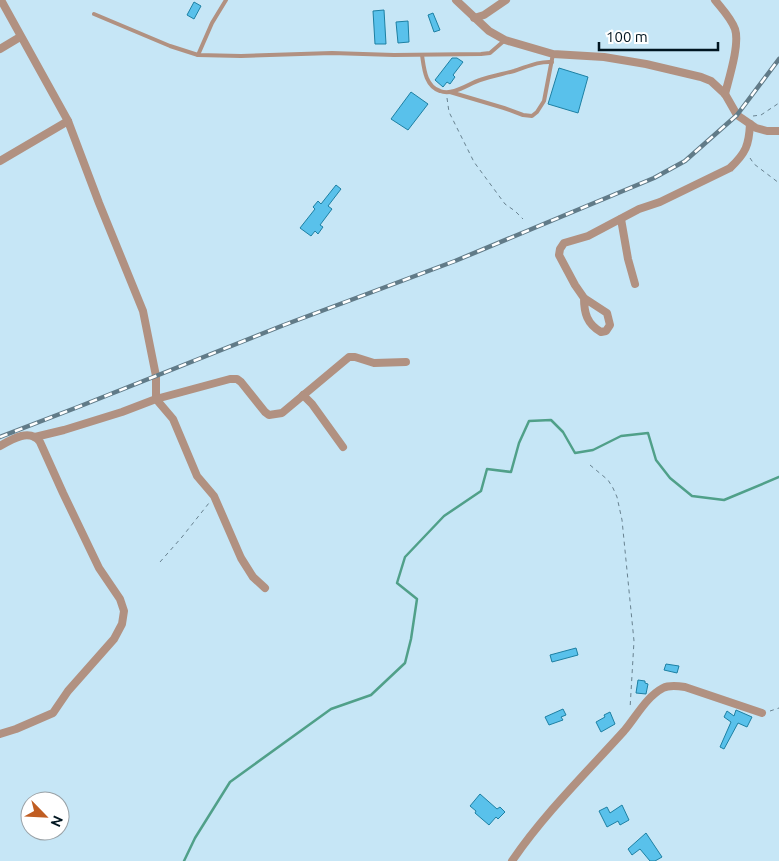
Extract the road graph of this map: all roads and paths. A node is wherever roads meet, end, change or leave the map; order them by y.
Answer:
1 (0, 0) edge
2 (226, 0) edge
3 (456, 0) edge
4 (506, 0) edge
5 (715, 0) edge
6 (94, 14) dead end
7 (474, 18) junction
8 (20, 37) junction
9 (505, 40) junction
10 (0, 49) edge
11 (198, 55) junction
12 (422, 55) junction
13 (552, 58) junction
14 (448, 92) junction
15 (725, 94) junction
16 (779, 103) edge
17 (742, 118) junction
18 (68, 121) junction
19 (750, 124) junction
20 (779, 131) edge
21 (747, 148) junction
22 (0, 161) edge
23 (779, 183) edge
24 (621, 218) junction
25 (523, 219) dead end
26 (635, 284) dead end
27 (584, 298) dead end
28 (406, 362) dead end
29 (303, 395) junction
30 (156, 399) junction
31 (35, 437) junction
32 (0, 446) edge
33 (343, 447) dead end
34 (590, 465) dead end
35 (214, 496) junction
36 (160, 562) dead end
37 (265, 588) dead end
38 (779, 708) edge
39 (762, 713) joint
40 (631, 723) junction
41 (0, 734) edge
42 (512, 861) edge

1 - 8 street
2 - 11 lane
3 - 7 street
4 - 7 street
5 - 15 street
6 - 11 lane
7 - 9 street
8 - 10 street
8 - 18 street
9 - 12 lane
9 - 13 street
11 - 12 lane
12 - 14 lane
13 - 14 lane
13 - 14 lane
13 - 15 street
14 - 25 path
15 - 17 street
16 - 17 path
17 - 19 street
18 - 22 street
18 - 30 street
19 - 20 street
19 - 21 street
21 - 23 path
21 - 24 street
24 - 26 street
24 - 27 street
28 - 29 street
29 - 30 street
29 - 33 street
30 - 31 street
30 - 35 street
31 - 32 street
31 - 41 street
34 - 40 path
35 - 36 path
35 - 37 street
38 - 39 path
39 - 40 street
40 - 42 street

